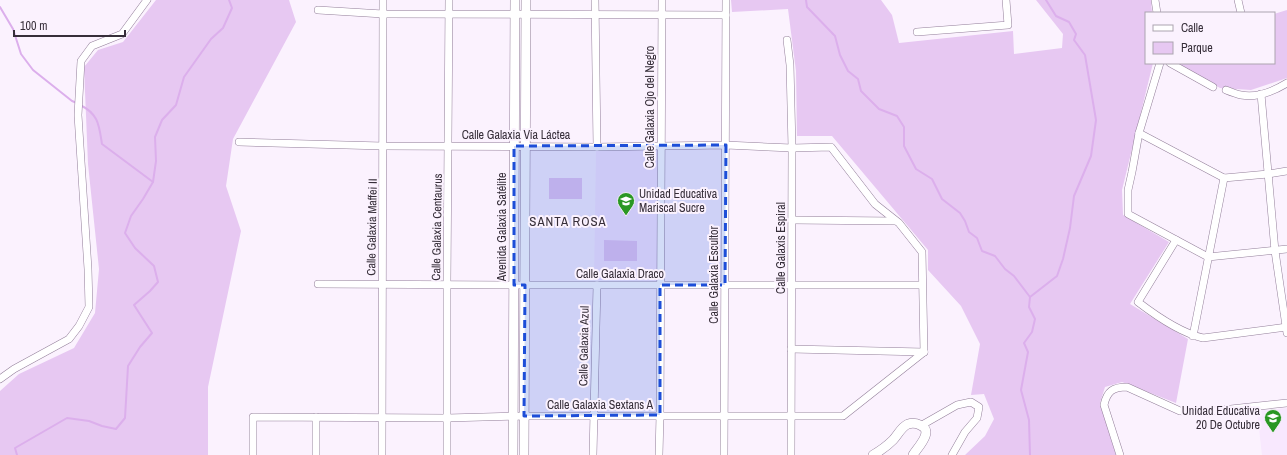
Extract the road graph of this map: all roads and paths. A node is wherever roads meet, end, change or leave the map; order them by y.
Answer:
1 (147, 0) edge
2 (383, 0) edge
3 (449, 0) edge
4 (515, 0) edge
5 (526, 0) edge
6 (595, 0) edge
7 (662, 0) edge
8 (726, 0) edge
9 (1006, 0) edge
10 (1155, 0) edge
11 (1238, 0) edge
12 (318, 10) dead end
13 (1157, 12) edge
14 (1240, 12) edge
15 (383, 14) junction
16 (449, 14) junction
17 (515, 14) junction
18 (526, 14) junction
19 (596, 14) junction
20 (662, 14) junction
21 (726, 15) junction
22 (918, 32) dead end
23 (787, 40) dead end
24 (1160, 64) edge
25 (1172, 64) edge
26 (1287, 83) edge
27 (1212, 87) dead end
28 (1226, 90) dead end
29 (1261, 94) junction
30 (1139, 133) junction
31 (239, 142) dead end
32 (726, 145) junction
33 (383, 146) junction
34 (448, 146) junction
35 (514, 146) junction
36 (525, 146) junction
37 (661, 146) junction
38 (597, 147) junction
39 (792, 148) junction
40 (1287, 171) edge
41 (1268, 174) junction
42 (1224, 178) junction
43 (792, 220) junction
44 (895, 221) junction
45 (1176, 240) junction
46 (1287, 249) edge
47 (1275, 250) junction
48 (1208, 257) junction
49 (318, 284) dead end
50 (447, 284) junction
51 (792, 284) junction
52 (382, 285) junction
53 (514, 285) junction
54 (525, 285) junction
55 (597, 285) junction
56 (660, 285) junction
57 (726, 285) junction
58 (922, 285) junction
59 (1287, 329) edge
60 (1194, 336) junction
61 (790, 349) junction
62 (924, 352) junction
63 (0, 379) edge
64 (1287, 403) edge
65 (660, 415) junction
66 (724, 415) junction
67 (513, 416) junction
68 (524, 416) junction
69 (594, 416) junction
70 (791, 416) junction
71 (316, 417) junction
72 (382, 418) junction
73 (447, 418) junction
74 (922, 425) junction
75 (253, 455) edge
76 (316, 455) edge
77 (382, 455) edge
78 (447, 455) edge
79 (513, 455) edge
80 (524, 455) edge
81 (593, 455) edge
82 (659, 455) edge
83 (724, 455) edge
84 (791, 455) edge
85 (873, 455) edge
86 (913, 455) edge
87 (952, 455) edge
88 (1120, 455) edge

1 - 63 street
2 - 15 street, Calle Galaxia Maffei II
3 - 16 street, Calle Galaxia Centaurus
4 - 17 street, Avenida Galaxia Satélite
5 - 18 street, Avenida Galaxia Satélite
6 - 19 street
7 - 20 street, Calle Galaxia Ojo del Negro
8 - 21 street, Calle Galaxia Escultor
9 - 22 street
10 - 13 street
11 - 14 street
12 - 15 street
15 - 16 street
15 - 33 street, Calle Galaxia Maffei II
16 - 17 street
16 - 34 street, Calle Galaxia Centaurus
17 - 18 street
17 - 35 street, Avenida Galaxia Satélite
18 - 19 street
18 - 36 street, Avenida Galaxia Satélite
19 - 20 street
19 - 38 street
20 - 21 street
20 - 37 street, Calle Galaxia Ojo del Negro
21 - 32 street, Calle Galaxia Escultor
23 - 39 street, Calle Galaxis Espiral
24 - 30 street
25 - 27 street
26 - 29 street
28 - 29 street
29 - 41 street
30 - 42 street
30 - 45 street
31 - 33 street, Calle Galaxia Vía Láctea
32 - 37 street, Calle Galaxia Vía Láctea
32 - 39 street, Calle Galaxia Vía Láctea
32 - 57 street, Calle Galaxia Escultor
33 - 34 street, Calle Galaxia Vía Láctea
33 - 52 street, Calle Galaxia Maffei II
34 - 35 street, Calle Galaxia Vía Láctea
34 - 50 street, Calle Galaxia Centaurus
35 - 36 street, Calle Galaxia Vía Láctea
35 - 53 street, Avenida Galaxia Satélite
36 - 38 street, Calle Galaxia Vía Láctea
36 - 54 street, Avenida Galaxia Satélite
37 - 38 street, Calle Galaxia Vía Láctea
37 - 56 street, Calle Galaxia Ojo del Negro
39 - 43 street, Calle Galaxis Espiral
39 - 44 street, Calle Galaxia Vía Láctea
40 - 41 street
41 - 42 street
41 - 47 street
42 - 48 street
43 - 44 street
43 - 51 street, Calle Galaxis Espiral
44 - 58 street
45 - 48 street
45 - 60 street
46 - 47 street
47 - 48 street
47 - 59 street
48 - 60 street
49 - 52 street, Calle Galaxia Draco
50 - 52 street, Calle Galaxia Draco
50 - 53 street, Calle Galaxia Draco
50 - 73 street, Calle Galaxia Centaurus
51 - 57 street, Calle Galaxia Draco
51 - 58 street, Calle Galaxia Draco
51 - 61 street, Calle Galaxis Espiral
52 - 72 street, Calle Galaxia Maffei II
53 - 54 street, Calle Galaxia Draco
53 - 67 street, Avenida Galaxia Satélite
54 - 55 street, Calle Galaxia Draco
54 - 68 street, Avenida Galaxia Satélite
55 - 56 street, Calle Galaxia Draco
55 - 69 street, Calle Galaxia Azul
56 - 57 street, Calle Galaxia Draco
56 - 65 street, Calle Galaxia Ojo del Negro
57 - 66 street, Calle Galaxia Escultor
58 - 62 street
59 - 60 street
61 - 62 street
61 - 70 street, Calle Galaxis Espiral
62 - 70 street, Calle Galaxia Sextans A
64 - 88 street
65 - 66 street, Calle Galaxia Sextans A
65 - 69 street, Calle Galaxia Sextans A
65 - 82 street, Calle Galaxia Ojo del Negro
66 - 70 street, Calle Galaxia Sextans A
66 - 83 street, Calle Galaxia Escultor
67 - 68 street, Calle Galaxia Sextans A
67 - 73 street, Calle Galaxia Sextans A
67 - 79 street, Avenida Galaxia Satélite
68 - 69 street, Calle Galaxia Sextans A
68 - 80 street, Avenida Galaxia Satélite
69 - 81 street, Calle Galaxia Azul
70 - 84 street, Calle Galaxis Espiral
71 - 72 street, Calle Galaxia Sextans A
71 - 75 street, Calle Galaxia Sextans A
71 - 76 street
72 - 73 street, Calle Galaxia Sextans A
72 - 77 street, Calle Galaxia Maffei II
73 - 78 street, Calle Galaxia Centaurus
74 - 85 street
74 - 86 street
74 - 87 street

